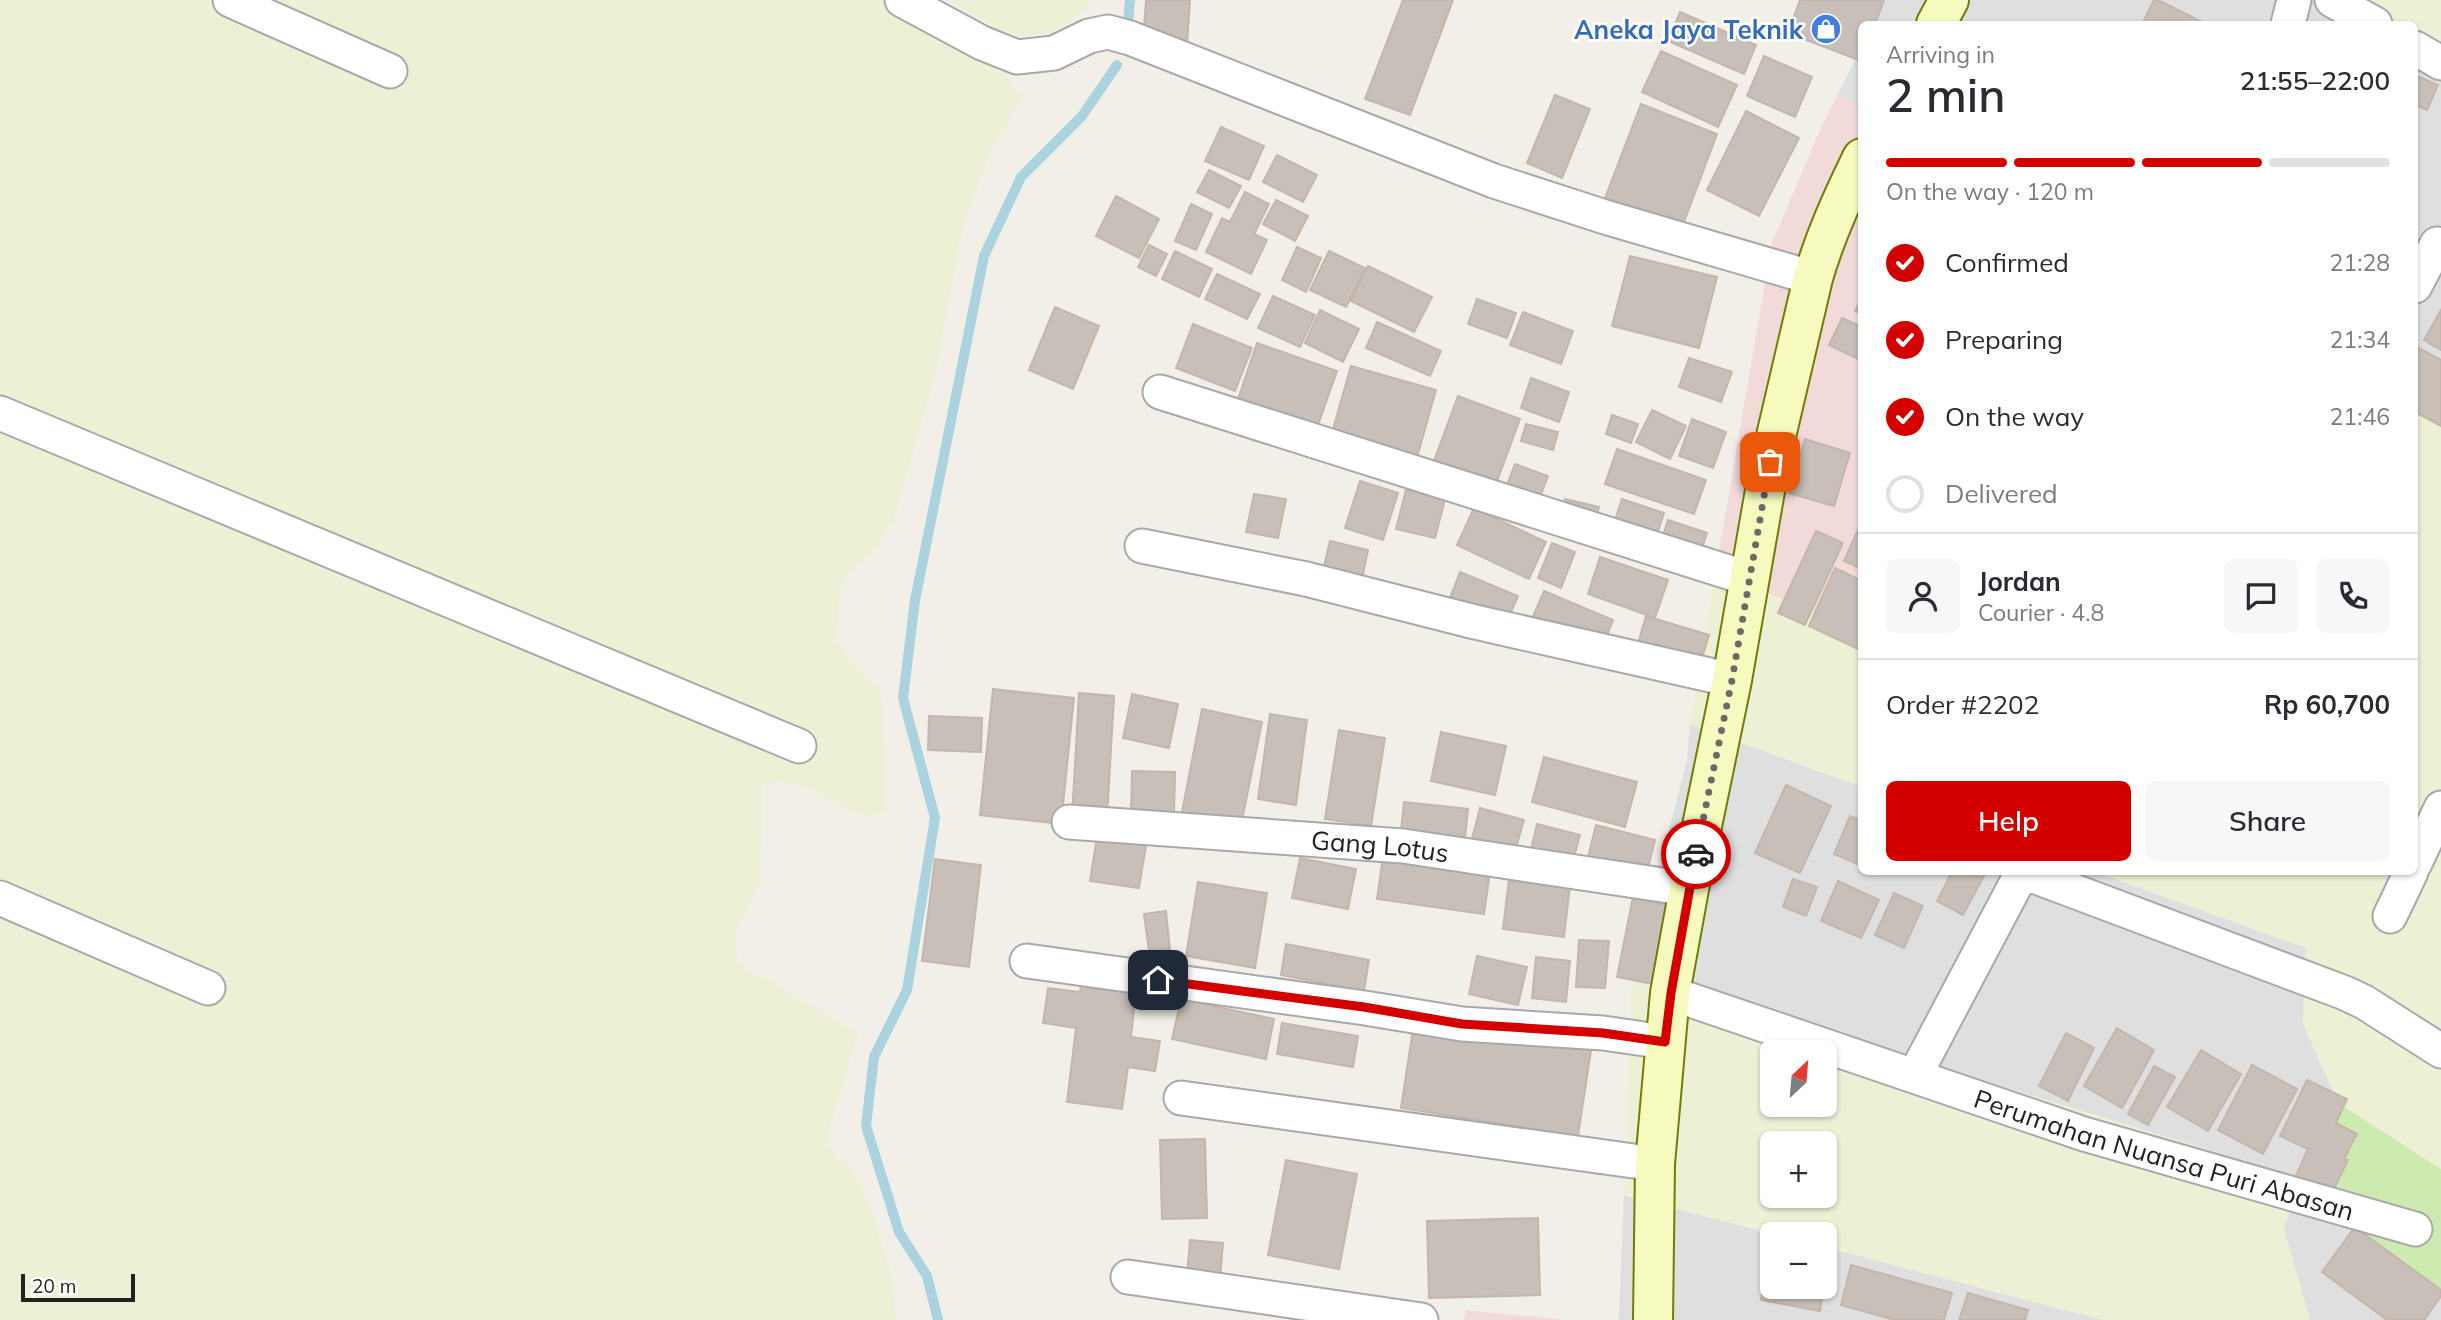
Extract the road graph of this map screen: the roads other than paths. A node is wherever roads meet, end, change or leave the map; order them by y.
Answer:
1 (230, 0) edge
2 (902, 0) edge
3 (1949, 0) edge
4 (2294, 0) edge
5 (2332, 0) edge
6 (1938, 21) edge
7 (2289, 21) edge
8 (2370, 21) edge
9 (2418, 50) edge
10 (2441, 63) edge
11 (390, 71) dead end
12 (1858, 167) edge
13 (2431, 241) edge
14 (1813, 278) junction
15 (2418, 278) edge
16 (1160, 392) dead end
17 (0, 413) edge
18 (1142, 546) dead end
19 (1750, 579) junction
20 (1732, 680) junction
21 (799, 746) dead end
22 (2441, 808) edge
23 (1069, 822) dead end
24 (2418, 857) edge
25 (2410, 875) edge
26 (1689, 889) junction
27 (0, 898) edge
28 (2390, 916) dead end
29 (1027, 961) dead end
30 (208, 988) dead end
31 (1671, 993) junction
32 (1665, 1042) junction
33 (2441, 1051) edge
34 (1915, 1076) junction
35 (1181, 1098) dead end
36 (1655, 1164) junction
37 (2415, 1229) dead end
38 (1128, 1277) dead end
39 (1421, 1320) edge
40 (1653, 1320) edge

1 - 11 street
2 - 14 street
3 - 6 street
4 - 7 street
5 - 8 street
9 - 10 street
12 - 14 street
13 - 15 street
14 - 19 street
16 - 19 street
17 - 21 street
18 - 20 street
19 - 20 street
20 - 26 street
22 - 24 street
23 - 26 street, Gang Lotus
25 - 28 street
26 - 31 street
27 - 30 street
29 - 32 street
31 - 32 street
31 - 34 street, Perumahan Nuansa Puri Abasan
32 - 36 street
33 - 34 street
34 - 37 street, Perumahan Nuansa Puri Abasan
35 - 36 street
36 - 40 street
38 - 39 street

